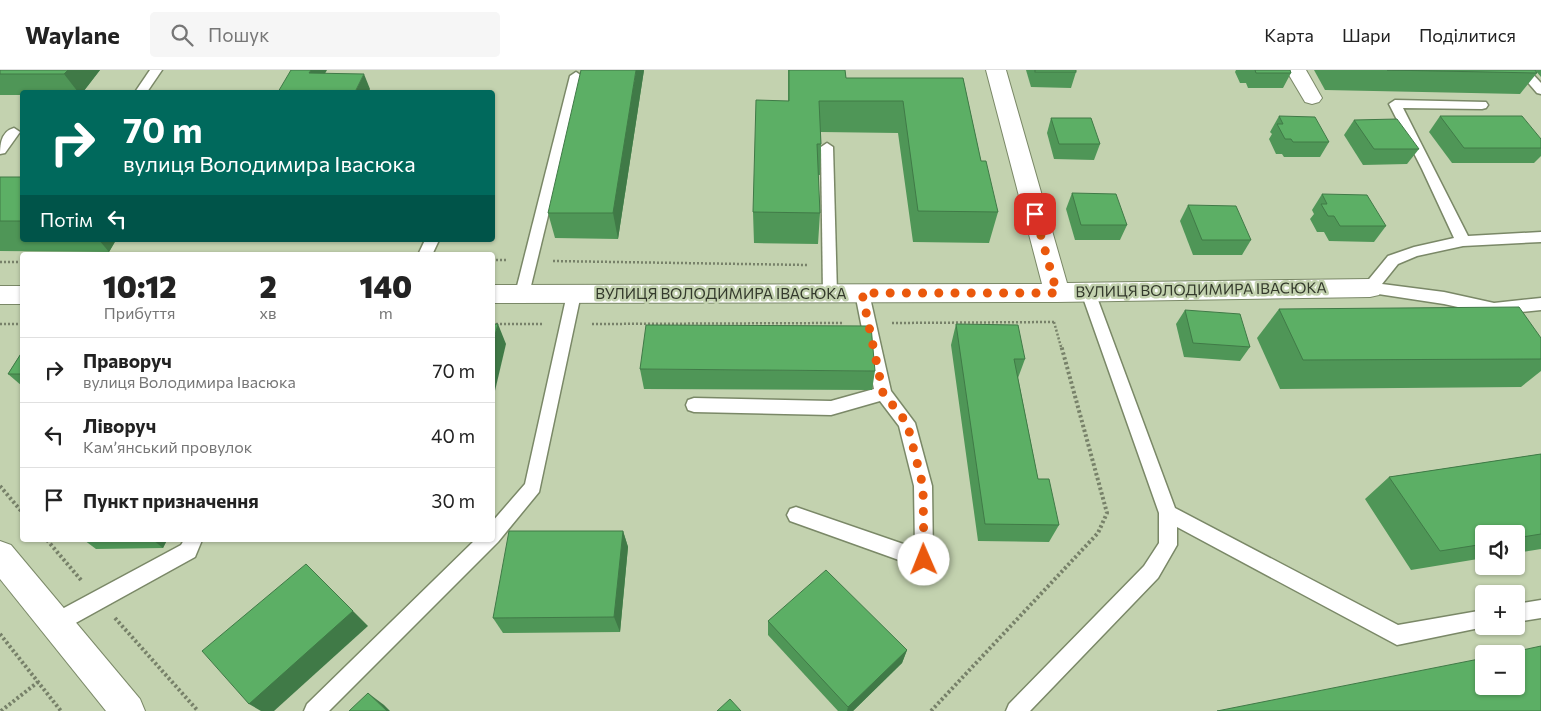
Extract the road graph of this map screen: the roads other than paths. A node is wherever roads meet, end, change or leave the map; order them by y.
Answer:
1 (156, 70) edge
2 (996, 70) edge
3 (1296, 70) edge
4 (1523, 70) edge
5 (576, 76) dead end
6 (142, 90) edge
7 (1541, 90) edge
8 (1312, 98) dead end
9 (1482, 105) dead end
10 (0, 132) edge
11 (18, 132) edge
12 (826, 147) dead end
13 (0, 150) edge
14 (1541, 237) edge
15 (1463, 241) junction
16 (1370, 288) junction
17 (1088, 292) junction
18 (862, 293) junction
19 (1057, 293) junction
20 (495, 294) edge
21 (522, 294) junction
22 (574, 294) junction
23 (830, 294) junction
24 (0, 295) edge
25 (20, 295) edge
26 (1541, 304) edge
27 (1494, 309) junction
28 (1515, 325) edge
29 (883, 393) junction
30 (694, 405) dead end
31 (1168, 513) junction
32 (796, 515) dead end
33 (495, 532) edge
34 (192, 542) edge
35 (486, 542) edge
36 (0, 555) edge
37 (1541, 609) edge
38 (1525, 612) edge
39 (1475, 621) edge
40 (56, 623) junction
41 (128, 711) edge
42 (314, 711) edge
43 (1016, 711) edge

1 - 6 lane
2 - 19 street
3 - 8 street
4 - 7 lane
5 - 21 lane
9 - 15 lane
10 - 11 lane
11 - 13 lane
12 - 23 lane
14 - 15 lane
15 - 16 lane
16 - 17 street, ВУЛИЦЯ ВОЛОДИМИРА ІВАСЮКА
16 - 27 lane
17 - 19 street, ВУЛИЦЯ ВОЛОДИМИРА ІВАСЮКА
17 - 31 lane
18 - 19 street, ВУЛИЦЯ ВОЛОДИМИРА ІВАСЮКА
18 - 23 street, ВУЛИЦЯ ВОЛОДИМИРА ІВАСЮКА
18 - 29 lane
20 - 21 street, ВУЛИЦЯ ВОЛОДИМИРА ІВАСЮКА
21 - 22 street, ВУЛИЦЯ ВОЛОДИМИРА ІВАСЮКА
22 - 23 street, ВУЛИЦЯ ВОЛОДИМИРА ІВАСЮКА
22 - 33 lane
24 - 25 street
26 - 27 lane
27 - 28 lane
29 - 30 lane
29 - 32 lane
31 - 39 lane
31 - 43 lane
34 - 40 lane
35 - 42 lane
36 - 40 street
37 - 38 lane
40 - 41 street

